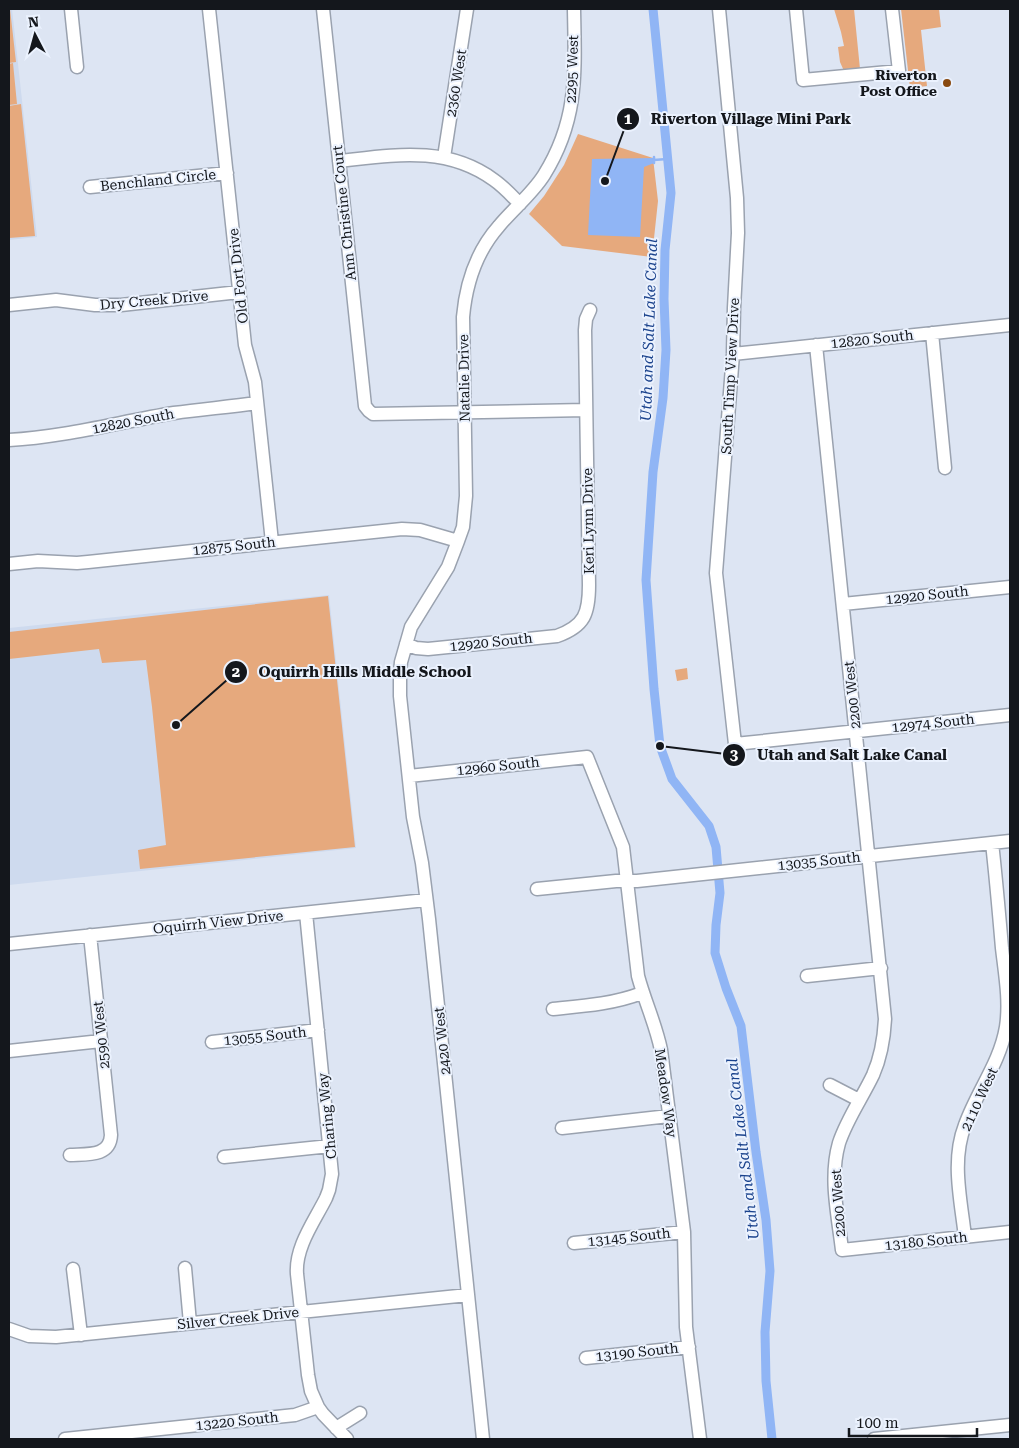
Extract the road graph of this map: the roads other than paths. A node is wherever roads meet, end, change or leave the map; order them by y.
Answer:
1 (71, 9) edge
2 (209, 9) edge
3 (323, 9) edge
4 (467, 9) edge
5 (574, 9) edge
6 (719, 9) edge
7 (796, 9) edge
8 (892, 9) edge
9 (77, 67) dead end
10 (566, 129) joint
11 (444, 157) junction
12 (339, 161) junction
13 (227, 173) junction
14 (90, 188) dead end
15 (520, 204) junction
16 (239, 292) junction
17 (9, 305) edge
18 (590, 310) dead end
19 (1010, 325) edge
20 (932, 333) junction
21 (816, 345) junction
22 (734, 354) junction
23 (257, 404) junction
24 (586, 410) junction
25 (465, 412) junction
26 (9, 440) edge
27 (945, 468) dead end
28 (272, 542) junction
29 (458, 542) junction
30 (9, 564) edge
31 (1010, 587) edge
32 (843, 604) junction
33 (576, 627) joint
34 (406, 644) junction
35 (1010, 715) edge
36 (856, 731) junction
37 (736, 744) joint
38 (587, 757) joint
39 (409, 776) junction
40 (1010, 841) edge
41 (992, 843) junction
42 (869, 856) junction
43 (627, 881) junction
44 (537, 889) dead end
45 (426, 900) junction
46 (306, 913) junction
47 (90, 936) junction
48 (9, 944) edge
49 (881, 968) junction
50 (807, 976) dead end
51 (642, 993) junction
52 (553, 1009) dead end
53 (318, 1030) junction
54 (101, 1041) junction
55 (212, 1042) dead end
56 (9, 1051) edge
57 (830, 1085) dead end
58 (859, 1100) junction
59 (669, 1116) junction
60 (562, 1128) dead end
61 (330, 1146) junction
62 (70, 1155) dead end
63 (224, 1157) dead end
64 (684, 1232) junction
65 (1010, 1232) edge
66 (965, 1237) junction
67 (574, 1243) dead end
68 (842, 1250) joint
69 (185, 1268) dead end
70 (73, 1269) dead end
71 (468, 1295) junction
72 (301, 1312) junction
73 (190, 1323) junction
74 (9, 1329) edge
75 (80, 1335) junction
76 (688, 1347) junction
77 (586, 1358) dead end
78 (318, 1407) junction
79 (360, 1413) dead end
80 (1010, 1425) edge
81 (336, 1428) junction
82 (114, 1437) edge
83 (65, 1439) edge
84 (347, 1439) edge
85 (482, 1439) edge
86 (700, 1439) edge
87 (874, 1439) edge

1 - 9 street
2 - 13 street, Old Fort Drive
3 - 12 street, Ann Christine Court
4 - 11 street, 2360 West
5 - 10 street, 2295 West
6 - 22 street, South Timp View Drive
7 - 8 street
10 - 15 street, Natalie Drive
11 - 12 street
11 - 15 street
12 - 25 street, Ann Christine Court
13 - 14 street, Benchland Circle
13 - 16 street, Old Fort Drive
15 - 25 street, Natalie Drive
16 - 17 street, Dry Creek Drive
16 - 23 street, Old Fort Drive
18 - 24 street, Keri Lynn Drive
19 - 20 street, 12820 South
20 - 21 street, 12820 South
20 - 27 street
21 - 22 street, 12820 South
21 - 32 street, 2200 West
22 - 37 street, South Timp View Drive
23 - 26 street, 12820 South
23 - 28 street, Old Fort Drive
24 - 25 street
24 - 33 street, Keri Lynn Drive
25 - 29 street, Natalie Drive
28 - 29 street, 12875 South
28 - 30 street, 12875 South
29 - 34 street, Natalie Drive
31 - 32 street, 12920 South
32 - 36 street, 2200 West
33 - 34 street, 12920 South
34 - 39 street, 2420 West
35 - 36 street, 12974 South
36 - 37 street, 12974 South
36 - 42 street, 2200 West
38 - 39 street, 12960 South
38 - 43 street, Meadow Way
39 - 45 street, 2420 West
40 - 41 street, 13035 South
41 - 42 street, 13035 South
41 - 66 street, 2110 West
42 - 43 street, 13035 South
42 - 49 street, 2200 West
43 - 44 street, 13035 South
43 - 51 street, Meadow Way
45 - 46 street, Oquirrh View Drive
45 - 71 street, 2420 West
46 - 47 street, Oquirrh View Drive
46 - 53 street, Charing Way
47 - 48 street, Oquirrh View Drive
47 - 54 street, 2590 West
49 - 50 street
49 - 58 street, 2200 West
51 - 52 street
51 - 59 street, Meadow Way
53 - 55 street, 13055 South
53 - 61 street, Charing Way
54 - 56 street
54 - 62 street, 2590 West
57 - 58 street
58 - 68 street, 2200 West
59 - 60 street
59 - 64 street, Meadow Way
61 - 63 street
61 - 72 street, Charing Way
64 - 67 street, 13145 South
64 - 76 street, Meadow Way
65 - 66 street, 13180 South
66 - 68 street, 13180 South
69 - 73 street
70 - 75 street
71 - 72 street, Silver Creek Drive
71 - 85 street, 2420 West
72 - 73 street, Silver Creek Drive
72 - 78 street, Charing Way
73 - 75 street, Silver Creek Drive
74 - 75 street, Silver Creek Drive
76 - 77 street, 13190 South
76 - 86 street, Meadow Way
78 - 81 street, Charing Way
78 - 82 street, 13220 South
79 - 81 street
80 - 87 street
81 - 84 street, Charing Way
82 - 83 street, 13220 South

